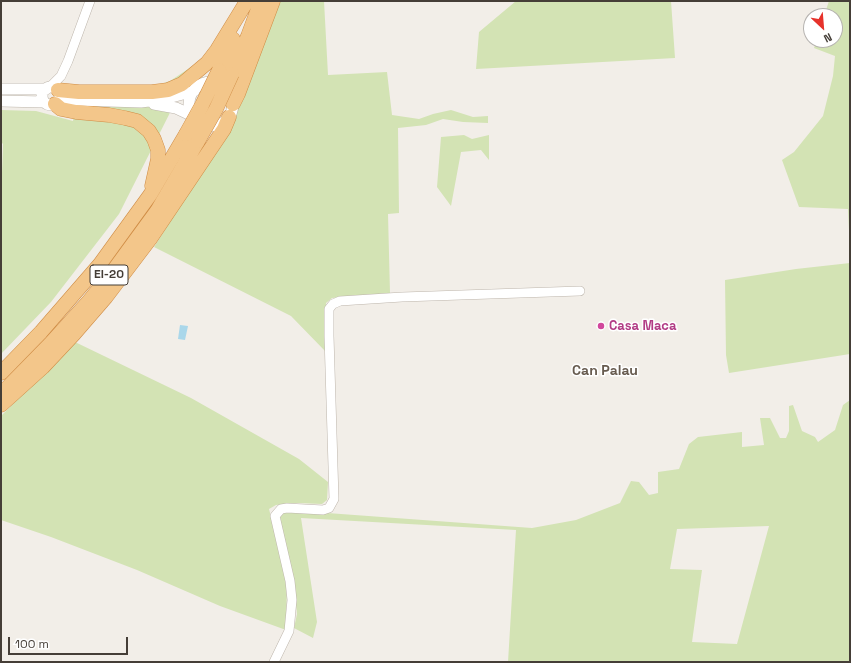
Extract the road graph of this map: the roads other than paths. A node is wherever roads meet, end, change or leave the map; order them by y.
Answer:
1 (90, 1) edge
2 (247, 1) edge
3 (261, 1) edge
4 (273, 1) edge
5 (225, 72) junction
6 (1, 88) edge
7 (194, 91) junction
8 (52, 95) junction
9 (1, 101) edge
10 (141, 102) junction
11 (231, 110) junction
12 (193, 116) junction
13 (192, 138) junction
14 (150, 195) junction
15 (580, 291) dead end
16 (1, 373) edge
17 (1, 394) edge
18 (1, 405) edge
19 (274, 662) edge

1 - 8 street
2 - 5 highway, EI-20
2 - 8 highway
3 - 5 highway, EI-20
4 - 11 highway
5 - 13 highway, EI-20, bridge
6 - 8 street
7 - 10 street
7 - 11 street
7 - 12 street
8 - 9 street
8 - 10 street
8 - 14 highway
10 - 12 street
11 - 12 street
11 - 18 highway
13 - 14 highway, EI-20
13 - 17 highway, EI-20
14 - 16 highway, EI-20
15 - 19 street

